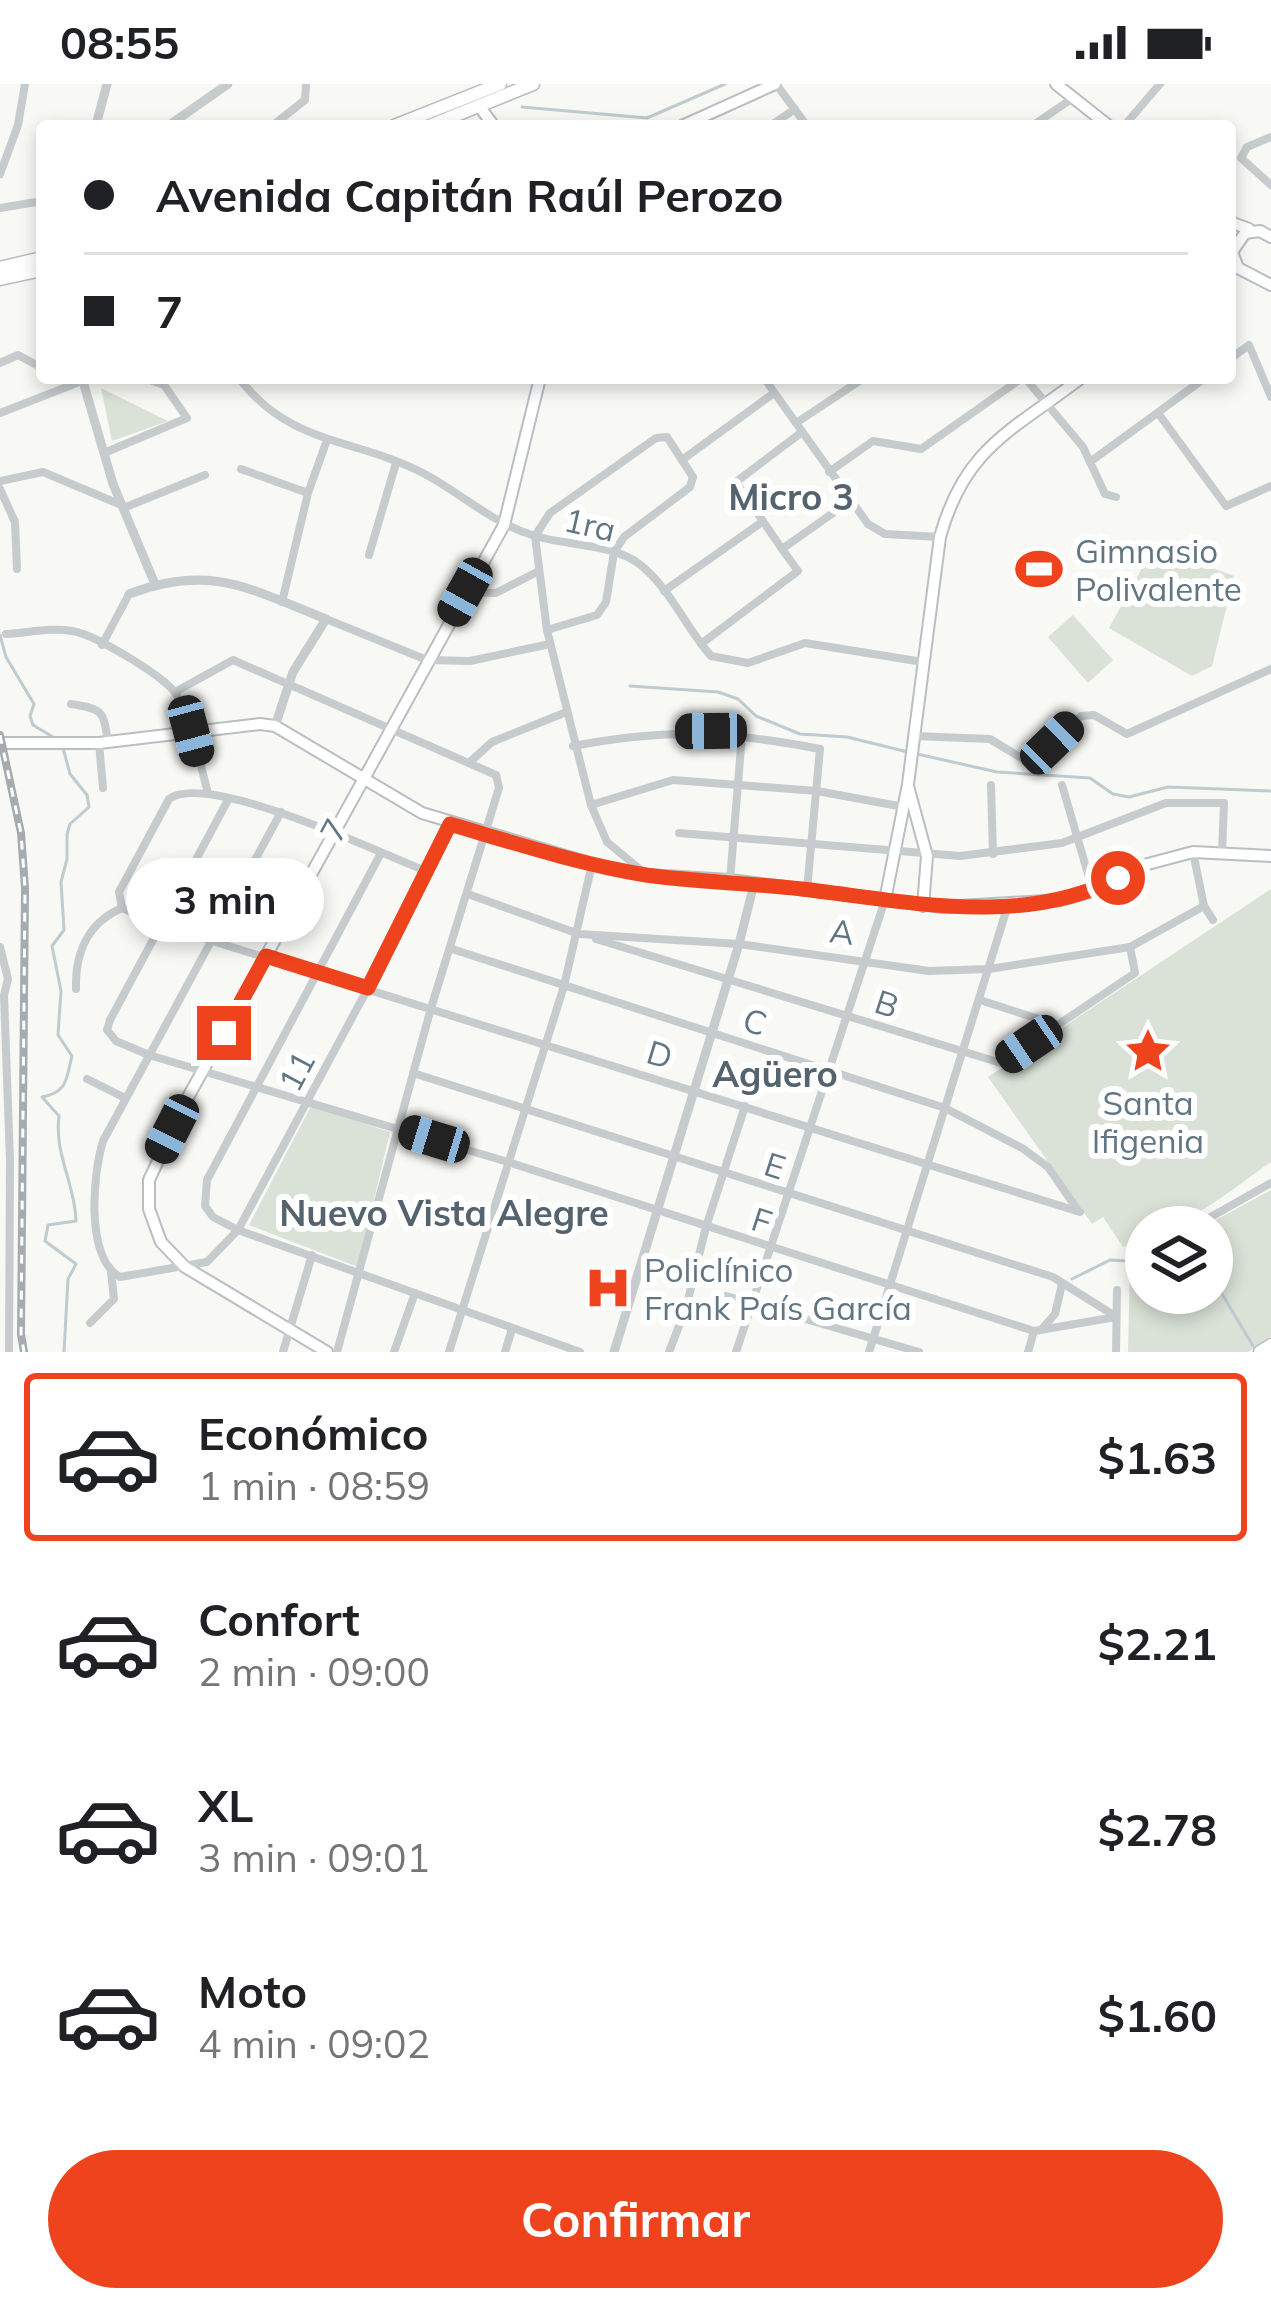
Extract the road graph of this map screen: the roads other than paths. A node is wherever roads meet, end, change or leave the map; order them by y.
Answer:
1 (25, 84) edge
2 (107, 84) edge
3 (228, 84) edge
4 (306, 84) edge
5 (533, 84) edge
6 (776, 84) edge
7 (1056, 84) edge
8 (1160, 84) edge
9 (494, 85) edge
10 (470, 92) edge
11 (1073, 98) junction
12 (795, 109) junction
13 (99, 120) edge
14 (176, 120) edge
15 (279, 120) edge
16 (409, 120) edge
17 (436, 120) edge
18 (490, 120) edge
19 (695, 120) edge
20 (779, 120) edge
21 (803, 120) edge
22 (1041, 120) edge
23 (1101, 120) edge
24 (1129, 120) edge
25 (1271, 137) edge
26 (0, 174) edge
27 (1271, 185) edge
28 (36, 202) edge
29 (0, 208) edge
30 (1236, 224) edge
31 (1265, 233) edge
32 (1236, 247) edge
33 (36, 259) edge
34 (0, 268) edge
35 (1270, 269) edge
36 (36, 271) edge
37 (1236, 274) edge
38 (1257, 275) junction
39 (0, 279) edge
40 (1271, 285) edge
41 (1236, 355) edge
42 (0, 363) edge
43 (36, 365) edge
44 (71, 384) edge
45 (79, 384) edge
46 (159, 384) edge
47 (243, 384) edge
48 (539, 384) edge
49 (768, 384) edge
50 (856, 384) edge
51 (1015, 384) edge
52 (1029, 384) edge
53 (1074, 384) edge
54 (1196, 384) edge
55 (774, 393) junction
56 (1271, 397) edge
57 (1046, 405) junction
58 (1158, 412) junction
59 (0, 413) edge
60 (799, 428) junction
61 (327, 440) junction
62 (104, 453) junction
63 (682, 460) junction
64 (1090, 462) junction
65 (396, 463) junction
66 (241, 469) dead end
67 (830, 472) junction
68 (206, 475) dead end
69 (0, 485) edge
70 (1271, 486) edge
71 (308, 493) junction
72 (1116, 497) dead end
73 (850, 501) junction
74 (123, 506) junction
75 (762, 522) junction
76 (504, 525) junction
77 (536, 536) junction
78 (940, 537) junction
79 (782, 549) junction
80 (614, 552) junction
81 (369, 555) dead end
82 (17, 569) dead end
83 (537, 572) junction
84 (155, 584) junction
85 (664, 591) junction
86 (465, 592) junction
87 (128, 594) joint
88 (282, 602) junction
89 (326, 619) junction
90 (547, 630) junction
91 (6, 634) dead end
92 (550, 644) junction
93 (700, 644) junction
94 (102, 645) junction
95 (427, 660) junction
96 (923, 662) junction
97 (1271, 669) edge
98 (289, 685) junction
99 (175, 692) junction
100 (71, 704) dead end
101 (565, 713) junction
102 (275, 726) junction
103 (389, 728) junction
104 (191, 731) junction
105 (742, 735) junction
106 (0, 742) edge
107 (104, 743) junction
108 (573, 746) junction
109 (912, 746) junction
110 (471, 761) junction
111 (362, 778) junction
112 (740, 782) junction
113 (908, 784) junction
114 (992, 785) dead end
115 (1062, 785) dead end
116 (103, 788) dead end
117 (817, 791) junction
118 (208, 793) junction
119 (228, 800) junction
120 (591, 806) junction
121 (904, 807) junction
122 (281, 812) junction
123 (450, 824) junction
124 (333, 831) junction
125 (679, 832) dead end
126 (484, 834) junction
127 (734, 836) junction
128 (1077, 839) junction
129 (812, 843) junction
130 (895, 852) junction
131 (1193, 852) junction
132 (1222, 853) junction
133 (381, 854) junction
134 (993, 854) junction
135 (927, 856) junction
136 (1271, 856) edge
137 (592, 864) junction
138 (426, 871) junction
139 (648, 875) junction
140 (730, 880) junction
141 (754, 884) junction
142 (807, 890) junction
143 (1093, 891) junction
144 (468, 895) junction
145 (885, 900) junction
146 (1008, 904) junction
147 (923, 906) junction
148 (1204, 906) junction
149 (122, 908) junction
150 (1213, 920) dead end
151 (161, 926) junction
152 (579, 934) junction
153 (212, 940) junction
154 (739, 944) junction
155 (0, 947) edge
156 (1130, 947) junction
157 (452, 949) junction
158 (266, 956) junction
159 (868, 961) junction
160 (989, 969) junction
161 (318, 974) junction
162 (729, 977) junction
163 (564, 986) junction
164 (368, 988) junction
165 (76, 989) dead end
166 (2, 995) edge
167 (980, 1000) junction
168 (431, 1008) junction
169 (848, 1015) junction
170 (1057, 1025) junction
171 (713, 1033) junction
172 (546, 1044) junction
173 (963, 1052) junction
174 (149, 1055) junction
175 (829, 1071) junction
176 (202, 1072) junction
177 (413, 1072) junction
178 (87, 1079) dead end
179 (257, 1088) junction
180 (695, 1090) junction
181 (125, 1097) junction
182 (307, 1101) junction
183 (745, 1106) junction
184 (945, 1108) junction
185 (524, 1111) junction
186 (810, 1127) junction
187 (397, 1128) junction
188 (674, 1157) junction
189 (508, 1162) junction
190 (928, 1162) junction
191 (724, 1174) junction
192 (1271, 1183) edge
193 (786, 1194) junction
194 (1230, 1206) edge
195 (658, 1212) junction
196 (1079, 1212) joint
197 (706, 1227) junction
198 (907, 1229) junction
199 (238, 1230) junction
200 (770, 1247) junction
201 (312, 1256) junction
202 (185, 1267) junction
203 (111, 1272) junction
204 (360, 1274) junction
205 (891, 1282) junction
206 (1062, 1283) junction
207 (1117, 1290) dead end
208 (415, 1293) junction
209 (726, 1296) dead end
210 (752, 1303) junction
211 (463, 1310) junction
212 (1116, 1317) junction
213 (90, 1323) dead end
214 (512, 1329) junction
215 (1038, 1330) junction
216 (288, 1331) junction
217 (874, 1338) junction
218 (1271, 1345) edge
219 (562, 1349) edge
220 (9, 1352) edge
221 (283, 1352) edge
222 (327, 1352) edge
223 (337, 1352) edge
224 (394, 1352) edge
225 (448, 1352) edge
226 (505, 1352) edge
227 (580, 1352) edge
228 (614, 1352) edge
229 (669, 1352) edge
230 (736, 1352) edge
231 (869, 1352) edge
232 (920, 1352) edge
233 (1028, 1352) edge
234 (1116, 1352) edge
235 (1260, 1352) edge

1 - 26 street
2 - 13 street
3 - 14 street
4 - 15 street
5 - 10 main road
6 - 12 street
6 - 19 main road
7 - 11 main road
8 - 24 street
9 - 10 main road
10 - 16 main road
10 - 17 main road
10 - 18 main road
11 - 22 street
11 - 23 main road
12 - 20 street
12 - 21 street
25 - 27 street
28 - 29 street
30 - 31 main road
31 - 32 main road
33 - 34 main road
35 - 38 main road
36 - 39 main road
37 - 38 main road
38 - 40 main road
41 - 56 street
42 - 43 street
44 - 59 street
45 - 62 street
46 - 62 street
47 - 61 street, 1ra
48 - 76 main road, 7
49 - 55 street
50 - 60 street
51 - 67 street
52 - 57 street
53 - 57 main road
54 - 58 street
55 - 60 street
55 - 63 street
57 - 64 street
57 - 78 main road
58 - 64 street
58 - 70 street
60 - 67 street
60 - 75 street
61 - 65 street, 1ra
61 - 71 street
62 - 74 street
63 - 77 street
63 - 80 street
64 - 72 street
65 - 76 street, 1ra
65 - 81 street
66 - 71 street
67 - 73 street
68 - 74 street
69 - 74 street
69 - 82 street
71 - 88 street
73 - 78 street
73 - 79 street
74 - 84 street
75 - 79 street
75 - 85 street
76 - 77 street, 1ra
76 - 86 main road, 7
77 - 80 street, 1ra
77 - 83 street
78 - 96 main road
79 - 93 street
80 - 85 street, 1ra
80 - 90 street
83 - 86 street
83 - 90 street
84 - 87 street
84 - 88 street
85 - 93 street, 1ra
86 - 95 main road, 7
87 - 94 street
88 - 89 street
89 - 95 street
89 - 98 street
90 - 92 street
91 - 94 street
92 - 95 street
92 - 101 street
93 - 96 street
94 - 99 street
95 - 103 main road, 7
96 - 109 main road
97 - 109 street
98 - 99 street
98 - 102 street
98 - 103 street
99 - 104 street
100 - 107 street
101 - 108 street
101 - 110 street
102 - 104 main road
102 - 111 main road
103 - 110 street
103 - 111 main road, 7
104 - 107 main road
104 - 118 street
105 - 108 street
105 - 112 street
105 - 117 street
106 - 107 main road
107 - 116 street
108 - 120 street
109 - 113 main road
110 - 126 street
111 - 123 main road
111 - 124 main road, 7
112 - 117 street
112 - 120 street
112 - 127 street
113 - 121 main road
113 - 135 main road
114 - 134 street
115 - 128 street
117 - 121 street
117 - 129 street
118 - 119 street
118 - 149 street
119 - 122 street
119 - 151 street
120 - 139 street
121 - 130 main road
122 - 124 street
122 - 153 street
123 - 126 main road
123 - 138 street, 11
124 - 133 street
124 - 158 main road, 7
125 - 127 street
126 - 137 main road
126 - 144 street
127 - 129 street
127 - 140 street
128 - 132 street
128 - 134 street
128 - 143 street
129 - 130 street
129 - 142 street
130 - 135 street
130 - 145 main road
131 - 132 main road
131 - 143 main road
131 - 148 street
132 - 136 main road
133 - 138 street
133 - 161 street
134 - 135 street
135 - 147 main road
137 - 139 main road
137 - 152 street
138 - 164 street, 11
139 - 140 main road
140 - 141 main road
141 - 142 main road
141 - 154 street
142 - 145 main road
143 - 146 main road
144 - 152 street, A
144 - 157 street
145 - 147 main road
145 - 159 street
146 - 147 main road
146 - 160 street
148 - 150 street
148 - 156 street, A
149 - 151 street, D
149 - 165 street
151 - 153 street, D
151 - 174 street
152 - 154 street, A
152 - 162 street, B
152 - 163 street
153 - 158 street, D
153 - 174 street
154 - 159 street, A
154 - 162 street
155 - 166 street
156 - 160 street, A
156 - 170 street, B
157 - 163 street, C
157 - 168 street
158 - 161 street, D
158 - 176 main road, 7
159 - 160 street, A
159 - 169 street
160 - 167 street
161 - 164 street, D
161 - 179 street
162 - 169 street, B
162 - 171 street
163 - 171 street, C
163 - 172 street
164 - 168 street, D
164 - 182 street, 11
166 - 220 street
167 - 170 street
167 - 173 street
168 - 172 street, D
168 - 177 street
169 - 173 street, B
169 - 175 street
170 - 173 street, B
171 - 175 street, C
171 - 180 street
172 - 180 street, D
172 - 185 street
173 - 184 street
174 - 176 street, F
174 - 181 street
175 - 184 street, C
175 - 186 street
176 - 179 street, F
176 - 202 main road, 7
177 - 185 street, E
177 - 187 street
178 - 181 street
179 - 182 street, F
179 - 199 street
180 - 183 street, D
180 - 188 street
181 - 203 street
182 - 187 street, F
182 - 199 street, 11
183 - 186 street, D
183 - 191 street
184 - 190 street
184 - 196 street, C
185 - 188 street, E
185 - 189 street
186 - 190 street, D
186 - 193 street
187 - 189 street, F
187 - 204 street
188 - 191 street, E
188 - 195 street
189 - 195 street, F
189 - 211 street
190 - 196 street, D
190 - 198 street
191 - 193 street, E
191 - 197 street
192 - 194 street
193 - 198 street, E
193 - 200 street
195 - 197 street, F
195 - 228 street
197 - 200 street, F
197 - 229 street
198 - 205 street
198 - 206 street, E
199 - 201 street
199 - 202 street, 11
200 - 205 street, F
200 - 210 street
201 - 204 street
201 - 216 street
202 - 203 street, 11
202 - 216 main road
203 - 213 street
204 - 208 street
204 - 223 street
205 - 215 street, F
205 - 217 street
206 - 212 street, E
206 - 215 street
207 - 212 street
208 - 211 street
208 - 224 street
209 - 210 street
210 - 217 street
210 - 230 street
211 - 214 street
211 - 225 street
212 - 215 street, F
212 - 234 street
214 - 219 street
214 - 226 street
215 - 233 street
216 - 221 street
216 - 222 main road
217 - 231 street
217 - 232 street
218 - 235 main road
219 - 227 street

